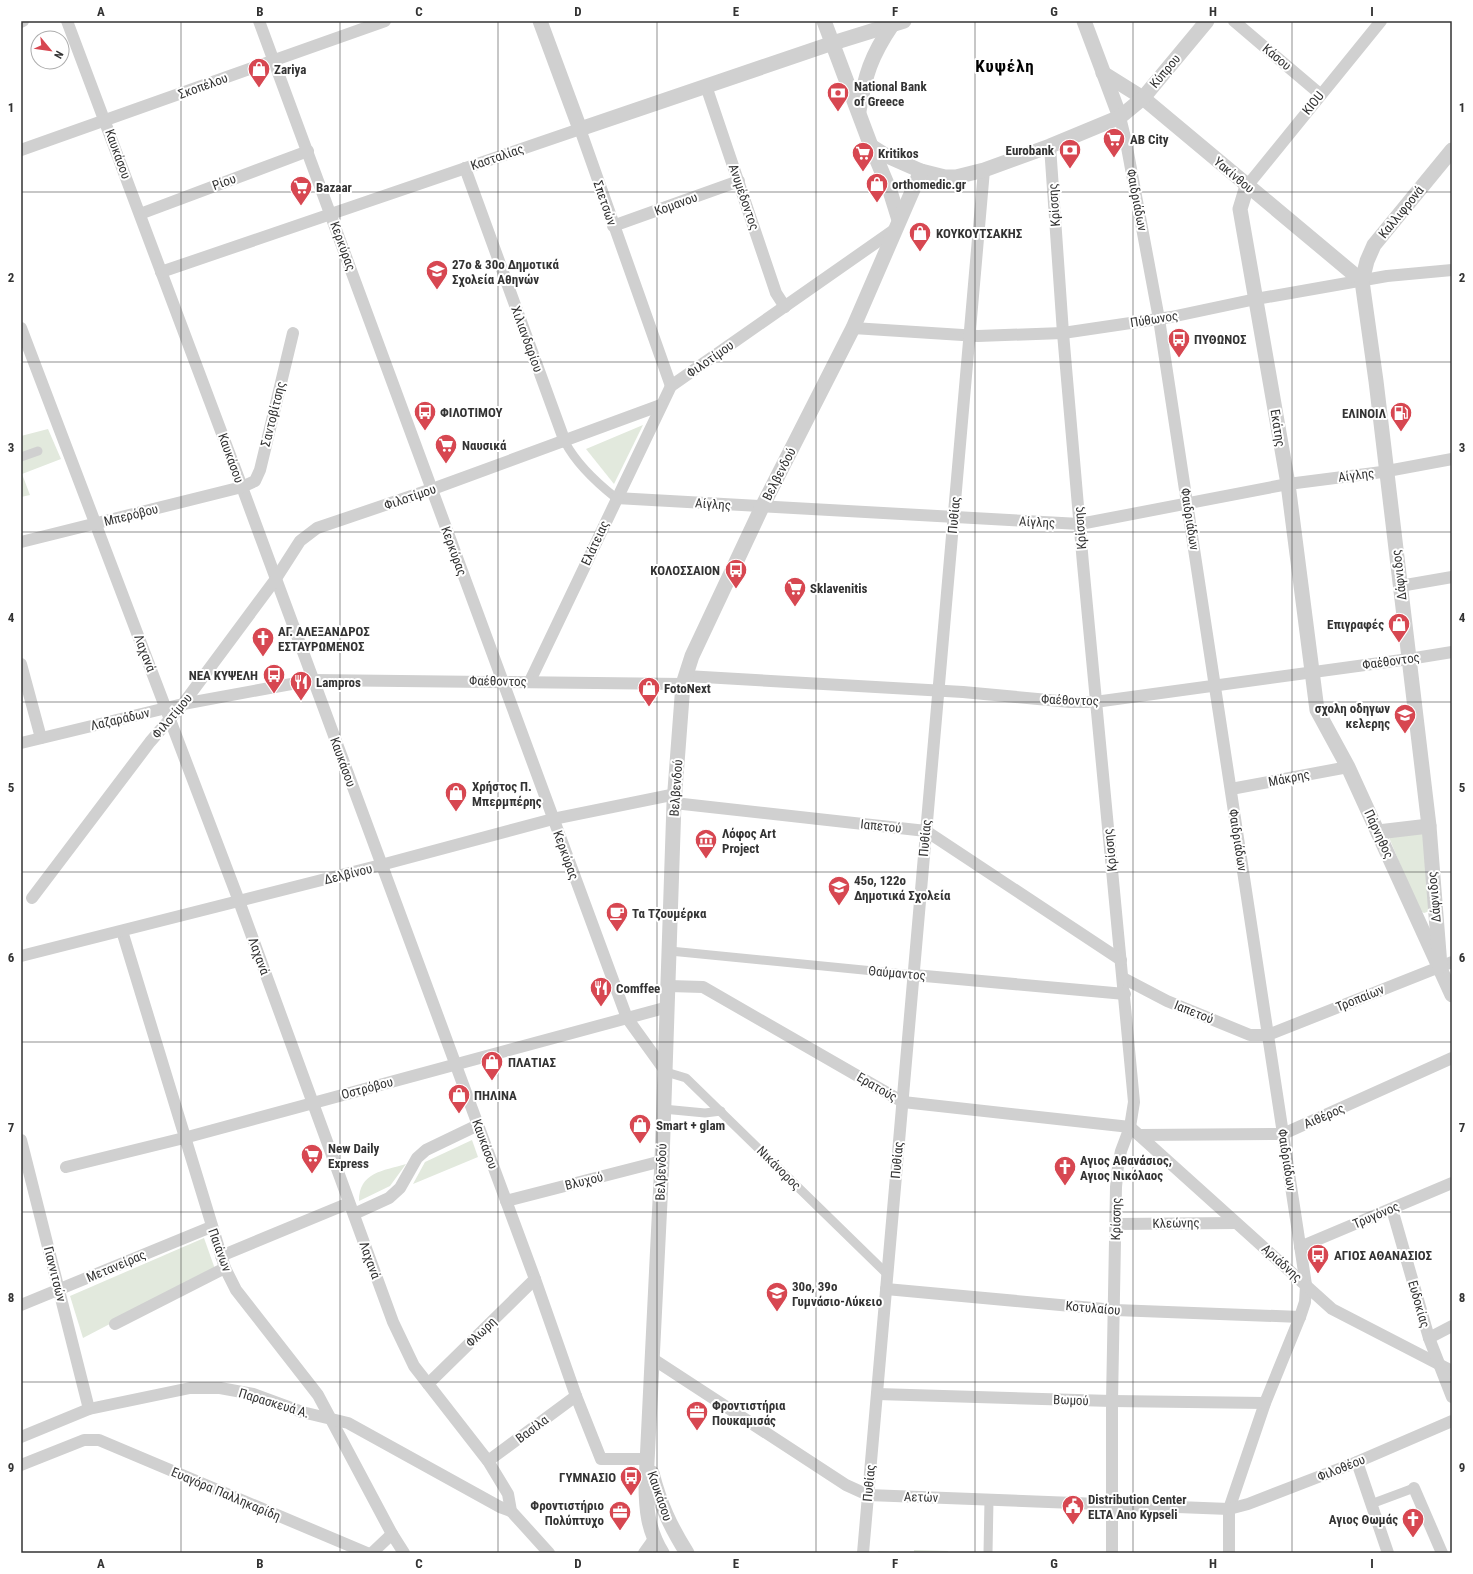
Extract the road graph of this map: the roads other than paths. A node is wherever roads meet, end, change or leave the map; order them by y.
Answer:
1 (67, 21) edge
2 (259, 21) edge
3 (385, 21) edge
4 (540, 21) edge
5 (824, 21) edge
6 (1084, 21) edge
7 (1207, 21) edge
8 (1234, 21) edge
9 (1381, 21) edge
10 (898, 23) edge
11 (833, 43) junction
12 (274, 61) junction
13 (1103, 73) junction
14 (706, 86) junction
15 (1320, 94) junction
16 (1143, 98) junction
17 (859, 112) junction
18 (1120, 117) junction
19 (105, 121) junction
20 (580, 129) junction
21 (871, 146) junction
22 (1050, 146) junction
23 (21, 150) edge
24 (1452, 150) edge
25 (308, 151) junction
26 (465, 168) junction
27 (984, 170) junction
28 (922, 171) junction
29 (739, 182) junction
30 (1246, 186) junction
31 (140, 214) junction
32 (332, 214) junction
33 (899, 224) junction
34 (613, 226) junction
35 (1452, 270) edge
36 (162, 272) junction
37 (1362, 281) junction
38 (1256, 299) junction
39 (785, 307) junction
40 (1159, 319) junction
41 (21, 328) edge
42 (853, 328) junction
43 (293, 333) dead end
44 (1063, 333) junction
45 (969, 336) junction
46 (671, 386) junction
47 (661, 405) junction
48 (565, 442) junction
49 (38, 451) dead end
50 (21, 457) edge
51 (1452, 459) edge
52 (1387, 471) junction
53 (1288, 484) junction
54 (242, 487) junction
55 (432, 489) junction
56 (616, 498) junction
57 (1187, 504) junction
58 (762, 507) junction
59 (954, 516) junction
60 (94, 524) junction
61 (1080, 524) junction
62 (21, 542) edge
63 (1452, 577) edge
64 (275, 580) junction
65 (1400, 586) junction
66 (1452, 652) edge
67 (1409, 659) junction
68 (21, 664) edge
69 (1311, 672) junction
70 (313, 680) junction
71 (684, 680) junction
72 (503, 681) junction
73 (530, 682) junction
74 (1215, 686) junction
75 (938, 692) junction
76 (1095, 702) junction
77 (183, 704) junction
78 (168, 713) junction
79 (41, 738) junction
80 (21, 742) edge
81 (1348, 767) junction
82 (1231, 789) junction
83 (675, 798) junction
84 (553, 819) junction
85 (1429, 826) junction
86 (926, 831) junction
87 (1378, 832) junction
88 (381, 865) junction
89 (32, 898) dead end
90 (238, 901) junction
91 (122, 931) junction
92 (670, 951) junction
93 (21, 956) edge
94 (1121, 960) junction
95 (1446, 964) edge
96 (914, 975) junction
97 (1123, 978) junction
98 (669, 986) junction
99 (1125, 994) junction
100 (1452, 995) edge
101 (668, 1007) junction
102 (627, 1018) junction
103 (1268, 1035) junction
104 (1452, 1058) edge
105 (455, 1065) junction
106 (666, 1072) junction
107 (903, 1102) junction
108 (313, 1103) junction
109 (663, 1109) junction
110 (721, 1111) junction
111 (478, 1125) junction
112 (1135, 1131) junction
113 (1283, 1134) junction
114 (184, 1138) junction
115 (21, 1140) edge
116 (662, 1161) junction
117 (66, 1167) dead end
118 (25, 1176) edge
119 (1452, 1183) edge
120 (506, 1201) junction
121 (351, 1208) junction
122 (1392, 1209) junction
123 (1236, 1223) junction
124 (1116, 1224) junction
125 (211, 1227) junction
126 (1300, 1247) junction
127 (221, 1256) junction
128 (225, 1268) junction
129 (887, 1274) junction
130 (535, 1279) junction
131 (1306, 1285) junction
132 (59, 1290) junction
133 (886, 1290) junction
134 (21, 1305) edge
135 (1115, 1310) junction
136 (1300, 1317) junction
137 (115, 1324) dead end
138 (1452, 1326) edge
139 (1429, 1338) junction
140 (653, 1359) junction
141 (1440, 1365) junction
142 (1452, 1371) edge
143 (428, 1384) junction
144 (877, 1394) junction
145 (576, 1396) junction
146 (1452, 1397) edge
147 (1112, 1401) junction
148 (1265, 1403) junction
149 (89, 1409) junction
150 (330, 1418) junction
151 (1452, 1421) edge
152 (21, 1438) edge
153 (648, 1458) junction
154 (488, 1461) junction
155 (1357, 1462) junction
156 (21, 1465) edge
157 (1414, 1488) joint
158 (868, 1495) junction
159 (989, 1500) junction
160 (1112, 1504) junction
161 (1371, 1504) junction
162 (1229, 1508) junction
163 (511, 1511) junction
164 (392, 1534) junction
165 (654, 1539) junction
166 (367, 1553) edge
167 (372, 1553) edge
168 (404, 1553) edge
169 (549, 1553) edge
170 (644, 1553) edge
171 (662, 1553) edge
172 (687, 1553) edge
173 (863, 1553) edge
174 (988, 1553) edge
175 (1112, 1553) edge
176 (1230, 1553) edge
177 (1388, 1553) edge
178 (1442, 1553) edge

1 - 19 street, Καυκάσου
2 - 12 street, Κερκύρας
3 - 12 street, Σκοπέλου
4 - 20 street, Σπετσών
5 - 11 street
6 - 13 street
7 - 16 street, Κύπρου
8 - 15 street, Κάσου
9 - 15 street, KIOU
10 - 11 street, Κασταλίας
10 - 17 street
11 - 14 street, Κασταλίας
11 - 17 street
12 - 19 street, Σκοπέλου
12 - 25 street, Κερκύρας
13 - 16 street, Υακίνθου
13 - 18 street
14 - 20 street, Κασταλίας
14 - 29 street, Ανυμέδοντος
15 - 30 street, KIOU
16 - 18 street, Κύπρου
16 - 30 street, Υακίνθου
17 - 21 street
18 - 22 street, Κύπρου
18 - 40 street, Φαιδριάδων
19 - 23 street, Σκοπέλου
19 - 31 street, Καυκάσου
20 - 26 street, Κασταλίας
20 - 34 street, Σπετσών
21 - 28 street, Κύπρου
21 - 33 street
22 - 27 street, Κύπρου
22 - 44 street, Κρίσσης
24 - 37 street, Καλλιφρονά
25 - 31 street, Ρίου
25 - 32 street, Κερκύρας
26 - 32 street, Κασταλίας
26 - 48 street, Χιλιανδαρίου
27 - 28 street, Κύπρου
27 - 45 street, Πυθίας
28 - 33 street, Βελβενδού
29 - 34 street, Κομανου
29 - 39 street, Ανυμέδοντος
30 - 37 street, Υακίνθου
30 - 38 street, Εκάτης
31 - 36 street, Καυκάσου
32 - 36 street, Κασταλίας
32 - 55 street, Κερκύρας
33 - 39 street, Φιλοτίμου
33 - 42 street, Βελβενδού
34 - 46 street, Σπετσών
35 - 37 street, Πύθωνος
36 - 54 street, Καυκάσου
37 - 38 street, Πύθωνος
37 - 52 street, Δάφνιδος
38 - 40 street, Πύθωνος
38 - 53 street, Εκάτης
39 - 46 street, Φιλοτίμου
40 - 44 street, Πύθωνος
40 - 57 street, Φαιδριάδων
41 - 60 street, Λαχανά
42 - 45 street, Πύθωνος
42 - 58 street, Βελβενδού
43 - 54 street, Σαντοβίτσης
44 - 45 street, Πύθωνος
44 - 61 street, Κρίσσης
45 - 59 street, Πυθίας
46 - 47 street, Φιλοτίμου
47 - 48 street, Φιλοτίμου
47 - 56 street, Ελάτειας
48 - 55 street, Φιλοτίμου
48 - 56 street
49 - 50 street
51 - 52 street, Αίγλης
52 - 53 street, Αίγλης
52 - 65 street, Δάφνιδος
53 - 57 street, Αίγλης
53 - 69 street, Εκάτης
54 - 60 street, Μπερόβου
54 - 64 street, Καυκάσου
55 - 64 street, Φιλοτίμου
55 - 72 street, Κερκύρας
56 - 58 street, Αίγλης
56 - 73 street, Ελάτειας
57 - 61 street, Αίγλης
57 - 74 street, Φαιδριάδων
58 - 59 street, Αίγλης
58 - 71 street, Βελβενδού
59 - 61 street, Αίγλης
59 - 75 street, Πυθίας
60 - 62 street, Μπερόβου
60 - 78 street, Λαχανά
61 - 76 street, Κρίσσης
63 - 65 street
64 - 70 street, Καυκάσου
64 - 77 street, Φιλοτίμου
65 - 67 street, Δάφνιδος
66 - 67 street, Φαέθοντος
67 - 69 street, Φαέθοντος
67 - 85 street, Δάφνιδος
68 - 79 street
69 - 74 street, Φαέθοντος
69 - 81 street, Πάρνηθος
70 - 72 street, Φαέθοντος
70 - 77 street, Λαζαράδων
70 - 88 street, Καυκάσου
71 - 73 street, Φαέθοντος
71 - 75 street, Φαέθοντος
71 - 83 street, Βελβενδού
72 - 73 street, Φαέθοντος
72 - 84 street, Κερκύρας
74 - 76 street, Φαέθοντος
74 - 82 street, Φαιδριάδων
75 - 76 street, Φαέθοντος
75 - 86 street, Πυθίας
76 - 94 street, Κρίσσης
77 - 78 street, Λαζαράδων
78 - 79 street, Λαζαράδων
78 - 89 street, Φιλοτίμου
78 - 90 street, Λαχανά
79 - 80 street, Λαζαράδων
81 - 82 street, Μάκρης
81 - 87 street, Πάρνηθος
82 - 103 street, Φαιδριάδων
83 - 84 street, Δελβίνου
83 - 86 street, Ιαπετού
83 - 92 street, Βελβενδού
84 - 88 street, Δελβίνου
84 - 102 street, Κερκύρας
85 - 87 street
85 - 95 street, Δάφνιδος
86 - 94 street, Ιαπετού
86 - 96 street, Πυθίας
87 - 95 street, Πάρνηθος
88 - 90 street, Δελβίνου
88 - 105 street, Καυκάσου
90 - 91 street, Δελβίνου
90 - 108 street, Λαχανά
91 - 93 street, Δελβίνου
91 - 114 street, Παιάνων
92 - 96 street, Θαύμαντος
92 - 98 street, Βελβενδού
94 - 97 street, Κρίσσης
95 - 100 street, Πάρνηθος
95 - 103 street, Τροπαίων
96 - 99 street, Θαύμαντος
96 - 107 street, Πυθίας
97 - 99 street, Κρίσσης
97 - 103 street, Ιαπετού
98 - 101 street, Βελβενδού
98 - 107 street, Ερατούς
99 - 112 street, Κρίσσης
101 - 102 street, Οστρόβου
101 - 106 street, Βελβενδού
102 - 105 street, Οστρόβου
102 - 106 street, Κερκύρας
103 - 113 street, Φαιδριάδων
104 - 113 street, Αιθέρος
105 - 108 street, Οστρόβου
105 - 111 street, Καυκάσου
106 - 109 street, Βελβενδού
106 - 110 street, Νικάνορος
107 - 112 street, Ερατούς
107 - 129 street, Πυθίας
108 - 114 street, Οστρόβου
108 - 121 street, Λαχανά
109 - 110 street
109 - 116 street, Βελβενδού
110 - 129 street, Νικάνορος
111 - 120 street, Καυκάσου
111 - 121 street
112 - 113 street, Αιθέρος
112 - 123 street, Αριάδνης
112 - 124 street, Κρίσσης
113 - 126 street, Φαιδριάδων
114 - 117 street, Οστρόβου
114 - 125 street, Παιάνων
115 - 118 street, Γιαννιτσών
116 - 120 street, Βλυχού
116 - 140 street, Βελβενδού
118 - 132 street, Γιαννιτσών
119 - 122 street, Τρυγόνος
120 - 130 street, Καυκάσου
121 - 127 street
121 - 143 street, Λαχανά
122 - 126 street, Τρυγόνος
122 - 139 street, Ευδοκίας
123 - 124 street, Κλεώνης
123 - 131 street, Αριάδνης
124 - 135 street, Κρίσσης
125 - 127 street, Παιάνων
125 - 132 street, Μετανείρας
126 - 131 street, Φαιδριάδων
127 - 128 street, Παιάνων
128 - 137 street
128 - 150 street, Παιάνων
129 - 133 street, Πυθίας
130 - 143 street, Φλωρη
130 - 145 street, Καυκάσου
131 - 136 street, Φαιδριάδων
131 - 141 street, Αριάδνης
132 - 134 street, Μετανείρας
132 - 149 street, Γιαννιτσών
133 - 135 street, Κοτυλαίου
133 - 144 street, Πυθίας
135 - 136 street, Κοτυλαίου
135 - 147 street, Κρίσσης
136 - 148 street, Φαιδριάδων
138 - 139 street
139 - 141 street, Ευδοκίας
140 - 153 street, Βελβενδού
140 - 158 street, Αετών
141 - 142 street, Αριάδνης
141 - 146 street, Ευδοκίας
143 - 154 street, Λαχανά
144 - 147 street, Βωμού
144 - 158 street, Πυθίας
145 - 153 street, Καυκάσου
145 - 154 street, Βασίλα
147 - 148 street, Βωμού
147 - 160 street, Κρίσσης
148 - 162 street, Φαιδριάδων
149 - 150 street, Παρασκευά Α.
149 - 152 street, Παρασκευά Α.
150 - 163 street, Παρασκευά Α.
150 - 164 street, Παιάνων
151 - 155 street, Φιλοθέου
153 - 165 street, Καυκάσου
153 - 172 street, Καυκάσου
154 - 163 street, Λαχανά
155 - 161 street
155 - 162 street, Φιλοθέου
156 - 166 street, Ευαγόρα Παλληκαρίδη
157 - 161 street
157 - 178 street
158 - 159 street, Αετών
158 - 173 street, Πυθίας
159 - 160 street, Αετών
159 - 174 street
160 - 162 street, Αετών
160 - 175 street, Κρίσσης
161 - 177 street
162 - 176 street, Φαιδριάδων
163 - 169 street, Λαχανά
164 - 167 street
164 - 168 street
165 - 170 street
165 - 171 street, Καυκάσου

